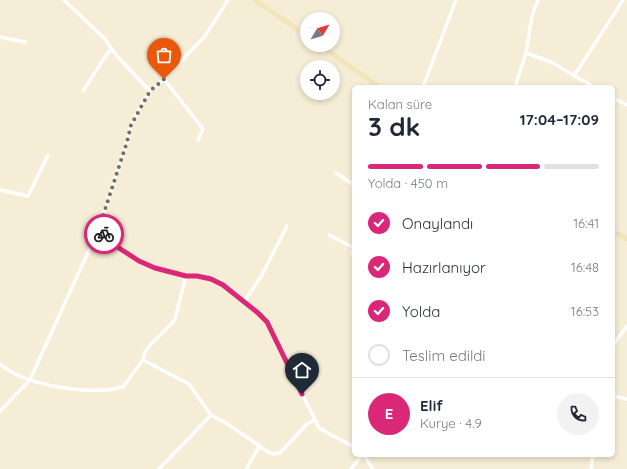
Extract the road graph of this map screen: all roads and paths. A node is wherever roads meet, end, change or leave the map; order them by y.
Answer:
1 (64, 0) edge
2 (228, 0) edge
3 (255, 0) edge
4 (456, 0) edge
5 (538, 0) edge
6 (623, 0) edge
7 (300, 31) edge
8 (0, 37) edge
9 (25, 42) dead end
10 (112, 49) junction
11 (330, 52) edge
12 (526, 53) junction
13 (574, 76) junction
14 (164, 79) junction
15 (377, 85) edge
16 (424, 85) edge
17 (516, 85) edge
18 (590, 85) edge
19 (83, 91) dead end
20 (150, 91) junction
21 (615, 99) edge
22 (627, 105) edge
23 (198, 140) dead end
24 (48, 155) dead end
25 (336, 173) dead end
26 (352, 184) edge
27 (0, 190) edge
28 (287, 226) dead end
29 (99, 228) junction
30 (615, 232) edge
31 (329, 235) dead end
32 (627, 239) edge
33 (352, 248) edge
34 (186, 276) junction
35 (244, 302) junction
36 (627, 326) edge
37 (615, 342) edge
38 (143, 360) junction
39 (0, 364) edge
40 (30, 380) junction
41 (615, 396) edge
42 (627, 399) edge
43 (0, 411) edge
44 (211, 415) junction
45 (314, 420) junction
46 (352, 446) edge
47 (259, 447) junction
48 (361, 457) edge
49 (364, 457) edge
50 (593, 457) edge
51 (159, 469) edge
52 (246, 469) edge
53 (351, 469) edge
54 (373, 469) edge
55 (591, 469) edge

1 - 10 street
2 - 14 street
3 - 7 street
4 - 16 street
5 - 12 street
6 - 13 street
8 - 9 street
10 - 19 street
10 - 20 street
11 - 15 street
12 - 13 street
12 - 17 street
13 - 18 street
14 - 20 street
14 - 23 street
20 - 29 street
21 - 22 street
24 - 27 street
25 - 26 street
28 - 35 street
29 - 34 street
29 - 40 street
30 - 32 street
31 - 33 street
34 - 35 street
34 - 38 street
35 - 45 street
36 - 37 street
38 - 40 street
38 - 44 street
39 - 40 street
40 - 43 street
41 - 42 street
44 - 47 street
44 - 51 street
45 - 46 street
45 - 47 street
47 - 52 street
48 - 53 street
49 - 54 street
50 - 55 street

